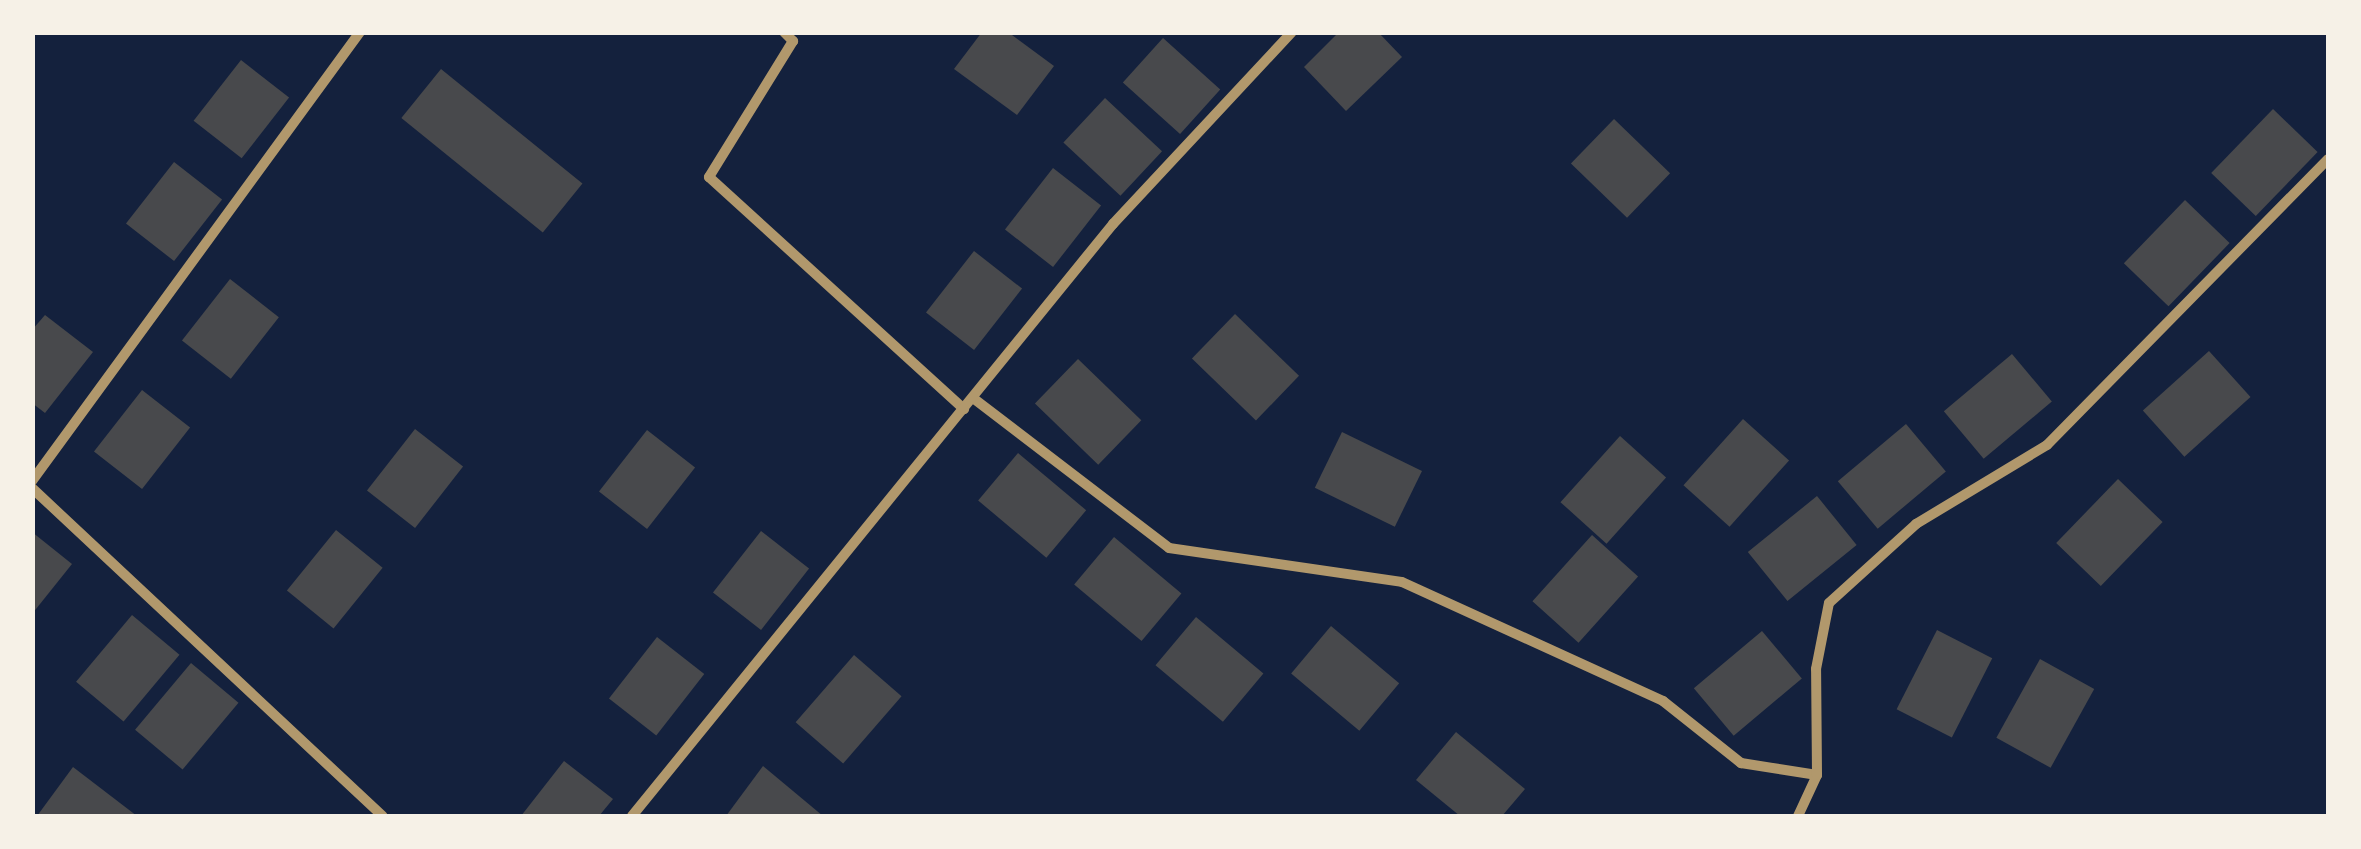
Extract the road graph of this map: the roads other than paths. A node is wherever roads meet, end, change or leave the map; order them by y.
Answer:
1 (360, 32) edge
2 (784, 32) edge
3 (1292, 32) edge
4 (2328, 159) edge
5 (973, 398) junction
6 (964, 409) junction
7 (32, 485) edge
8 (1817, 775) junction
9 (382, 816) edge
10 (632, 816) edge
11 (1798, 816) edge

1 - 7 street
2 - 6 street
3 - 5 street
4 - 8 street
5 - 6 street
5 - 8 street
6 - 10 street
7 - 9 street
8 - 11 street

